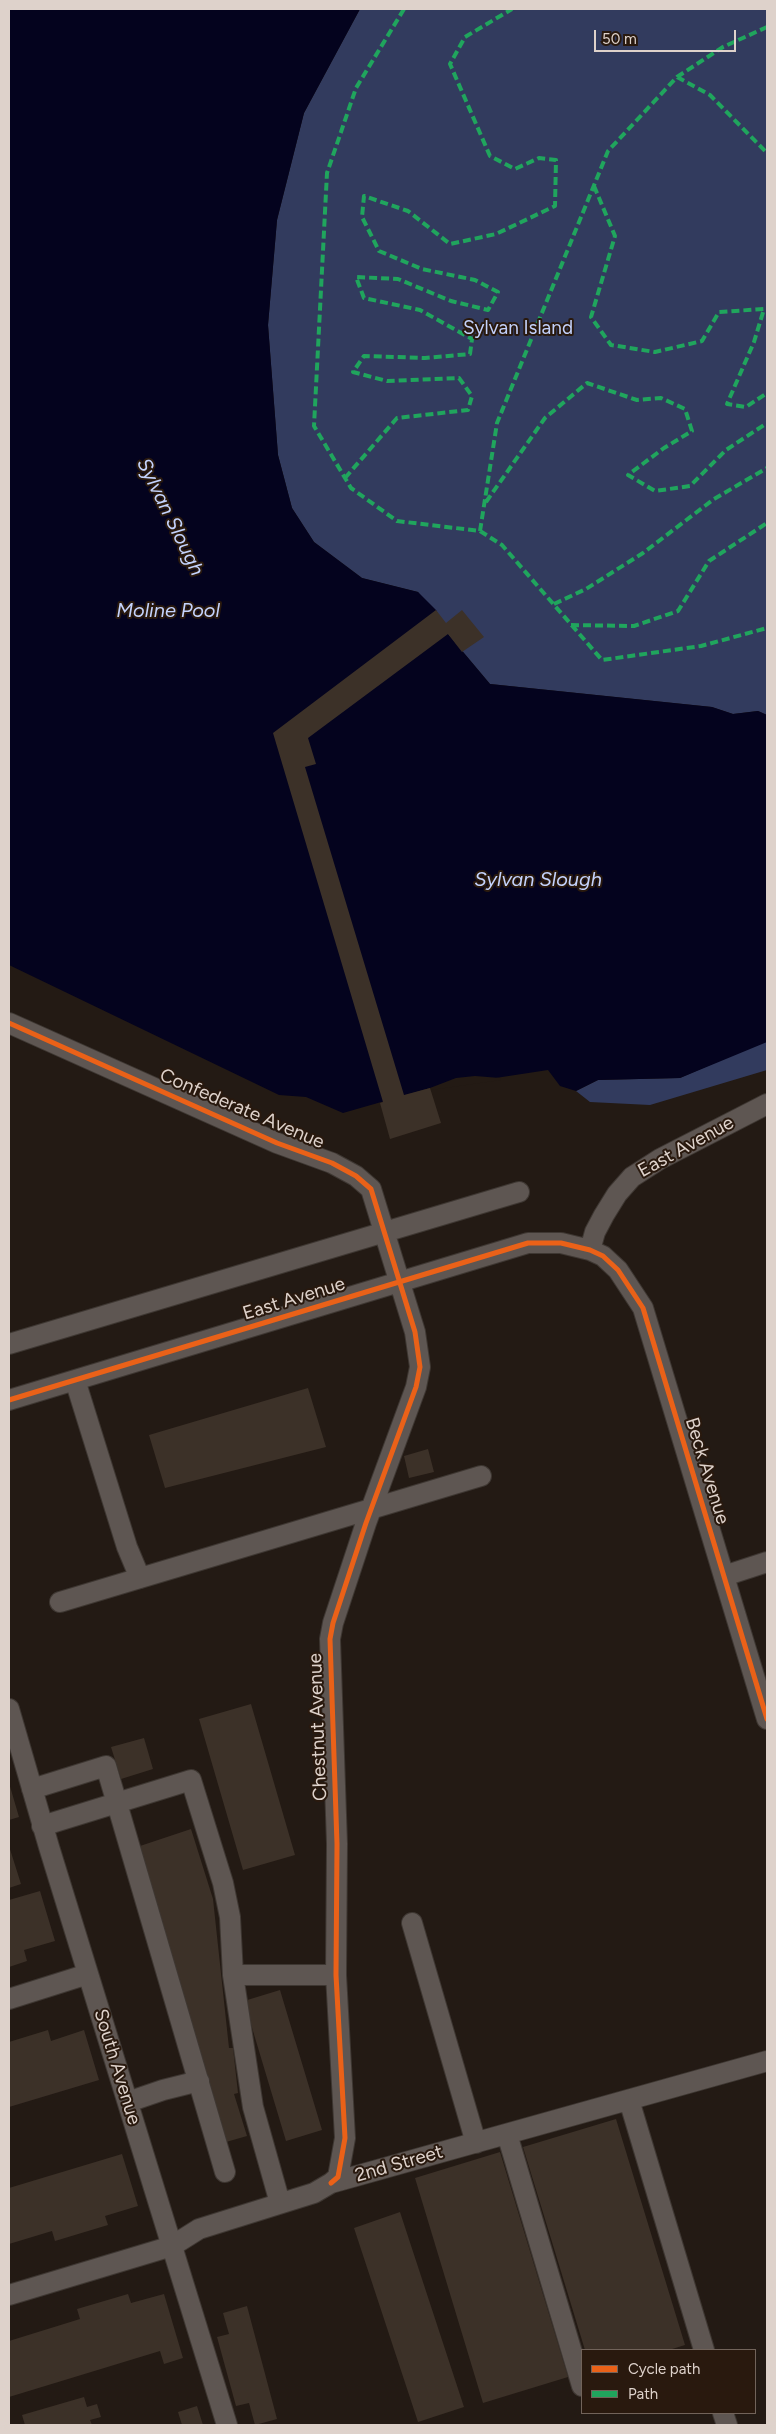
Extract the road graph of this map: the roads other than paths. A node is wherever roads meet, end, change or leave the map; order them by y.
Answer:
1 (9, 1023) edge
2 (767, 1104) edge
3 (519, 1192) dead end
4 (385, 1234) junction
5 (590, 1250) junction
6 (399, 1283) junction
7 (9, 1344) edge
8 (75, 1380) junction
9 (9, 1400) edge
10 (481, 1476) dead end
11 (372, 1508) junction
12 (767, 1562) edge
13 (724, 1576) junction
14 (140, 1578) junction
15 (60, 1602) dead end
16 (9, 1709) edge
17 (767, 1719) edge
18 (32, 1789) junction
19 (117, 1803) junction
20 (42, 1826) junction
21 (412, 1924) dead end
22 (88, 1974) junction
23 (233, 1975) junction
24 (336, 1975) junction
25 (9, 1999) edge
26 (767, 2061) edge
27 (199, 2081) junction
28 (630, 2100) junction
29 (128, 2102) junction
30 (507, 2134) junction
31 (476, 2143) junction
32 (225, 2172) dead end
33 (331, 2183) junction
34 (280, 2203) junction
35 (172, 2246) junction
36 (9, 2295) edge
37 (704, 2349) edge
38 (581, 2383) edge
39 (227, 2425) edge

1 - 4 street, Confederate Avenue
2 - 5 street, East Avenue
3 - 4 street
4 - 6 street, Confederate Avenue
4 - 7 street
5 - 6 street, East Avenue
5 - 13 street, Beck Avenue
6 - 8 street, East Avenue
6 - 11 street, Chestnut Avenue
8 - 9 street, East Avenue
8 - 14 street
10 - 11 street
11 - 14 street
11 - 24 street, Chestnut Avenue
12 - 13 street
13 - 17 street, Beck Avenue
14 - 15 street
16 - 18 street, South Avenue
18 - 19 street
18 - 20 street, South Avenue
19 - 20 street
19 - 23 street
19 - 27 street
20 - 22 street, South Avenue
21 - 31 street
22 - 25 street
22 - 29 street, South Avenue
23 - 24 street
23 - 34 street
24 - 33 street, Chestnut Avenue
26 - 28 street, 2nd Street
27 - 29 street
27 - 32 street
28 - 30 street, 2nd Street
28 - 37 street
29 - 35 street, South Avenue
30 - 31 street, 2nd Street
30 - 38 street
31 - 33 street, 2nd Street
33 - 34 street, 2nd Street
34 - 35 street, 2nd Street
35 - 36 street, 2nd Street
35 - 39 street, South Avenue

